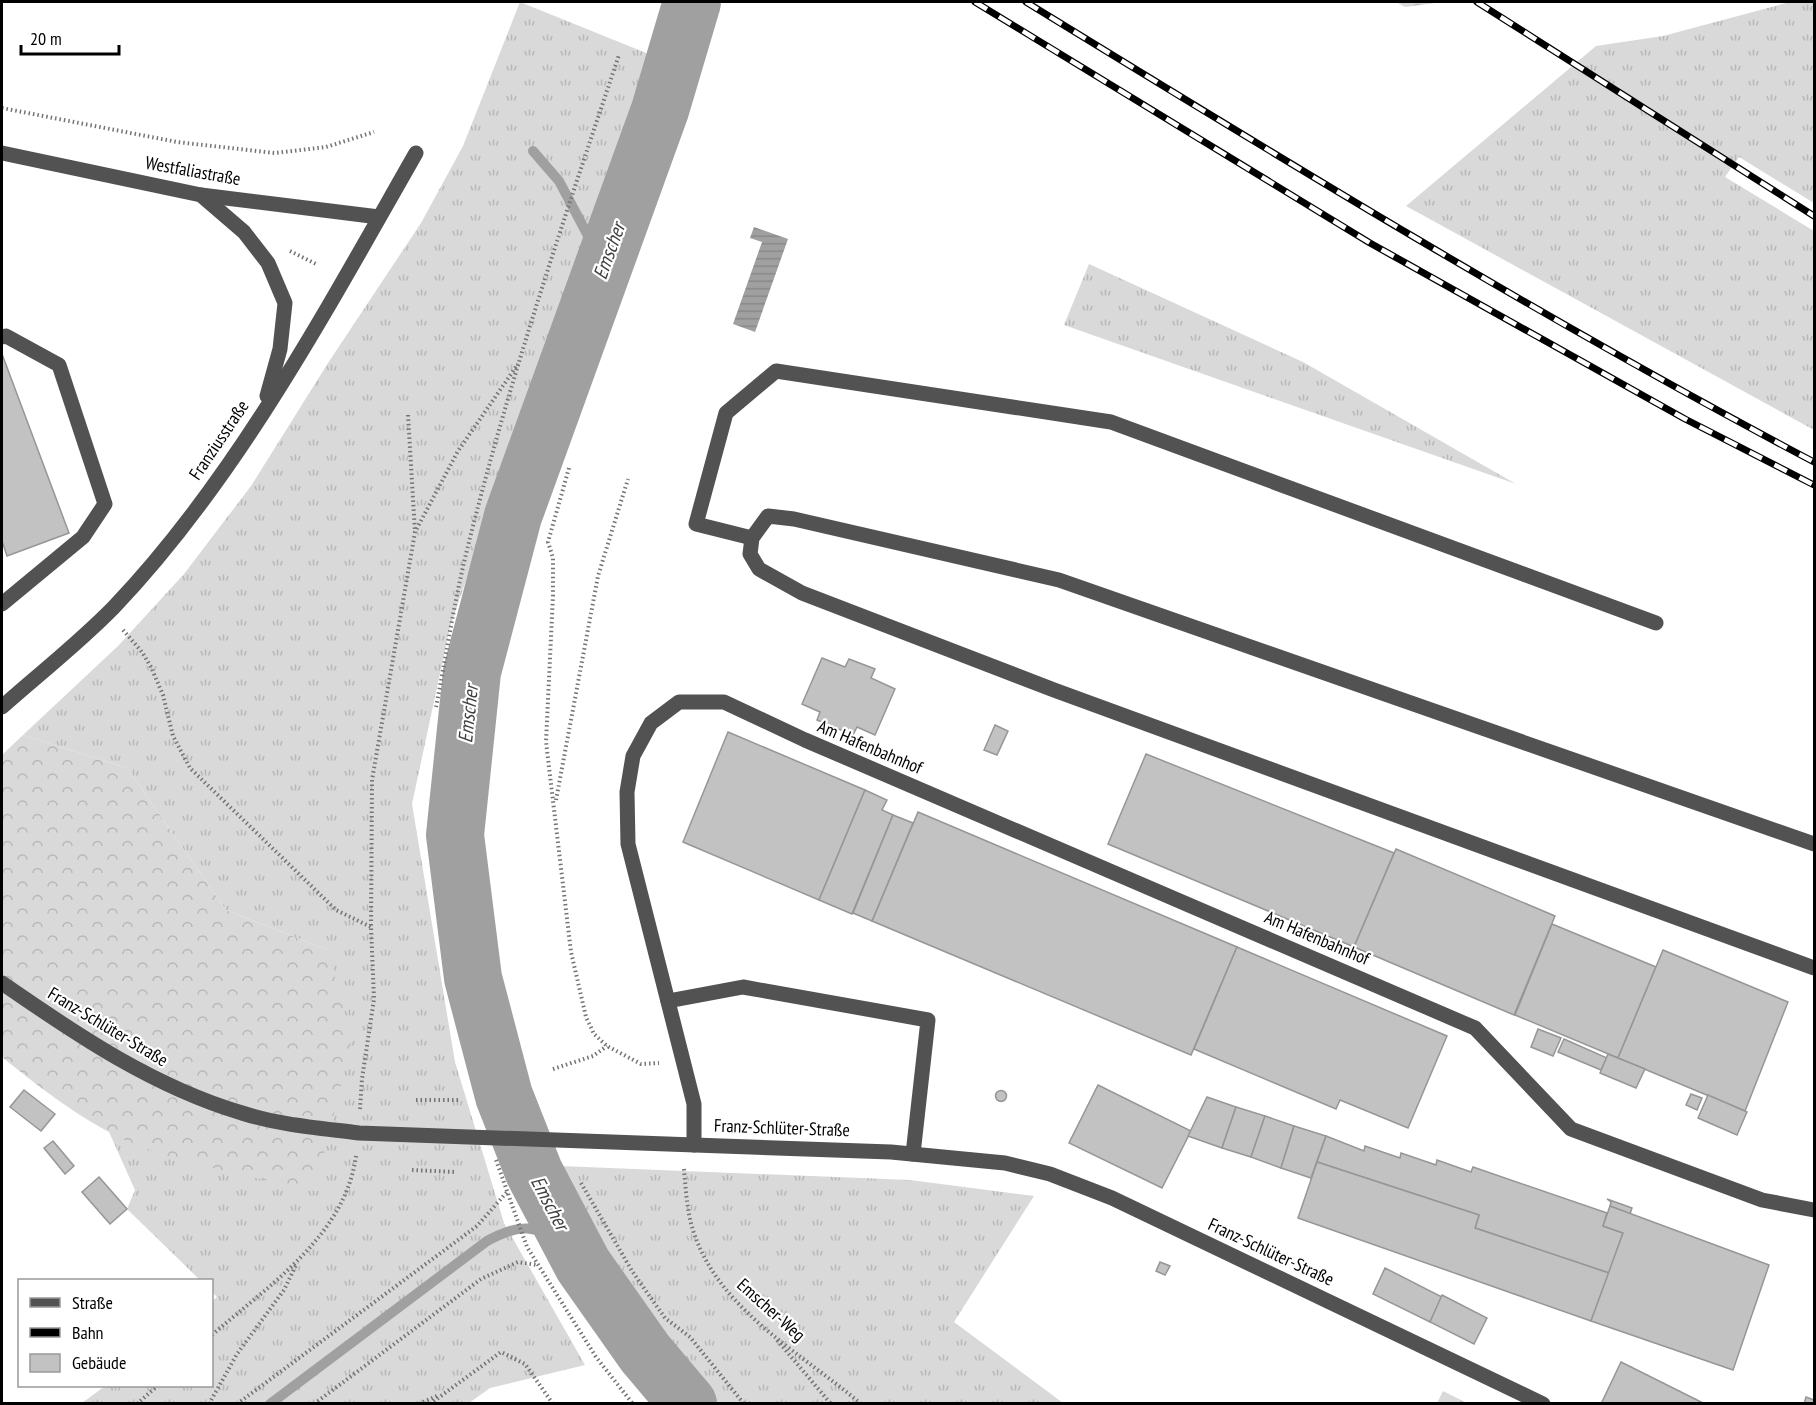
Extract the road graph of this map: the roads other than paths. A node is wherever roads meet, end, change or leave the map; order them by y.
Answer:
1 (2, 153) edge
2 (416, 153) dead end
3 (201, 195) junction
4 (379, 217) junction
5 (2, 337) edge
6 (262, 410) junction
7 (752, 538) junction
8 (2, 604) edge
9 (1656, 623) dead end
10 (2, 707) edge
11 (1815, 844) edge
12 (1815, 968) edge
13 (2, 984) edge
14 (668, 1001) junction
15 (688, 1145) junction
16 (913, 1154) junction
17 (1815, 1210) edge
18 (1544, 1404) edge

1 - 3 street, Westfaliastraße
2 - 4 street, Franziusstraße
3 - 4 street, Westfaliastraße
3 - 6 street
4 - 6 street, Franziusstraße
5 - 8 street
6 - 10 street, Franziusstraße
7 - 9 street
7 - 11 street
7 - 12 street
13 - 15 street, Franz-Schlüter-Straße
14 - 15 street, Am Hafenbahnhof
14 - 16 street
14 - 17 street, Am Hafenbahnhof
15 - 16 street, Franz-Schlüter-Straße
16 - 18 street, Franz-Schlüter-Straße

